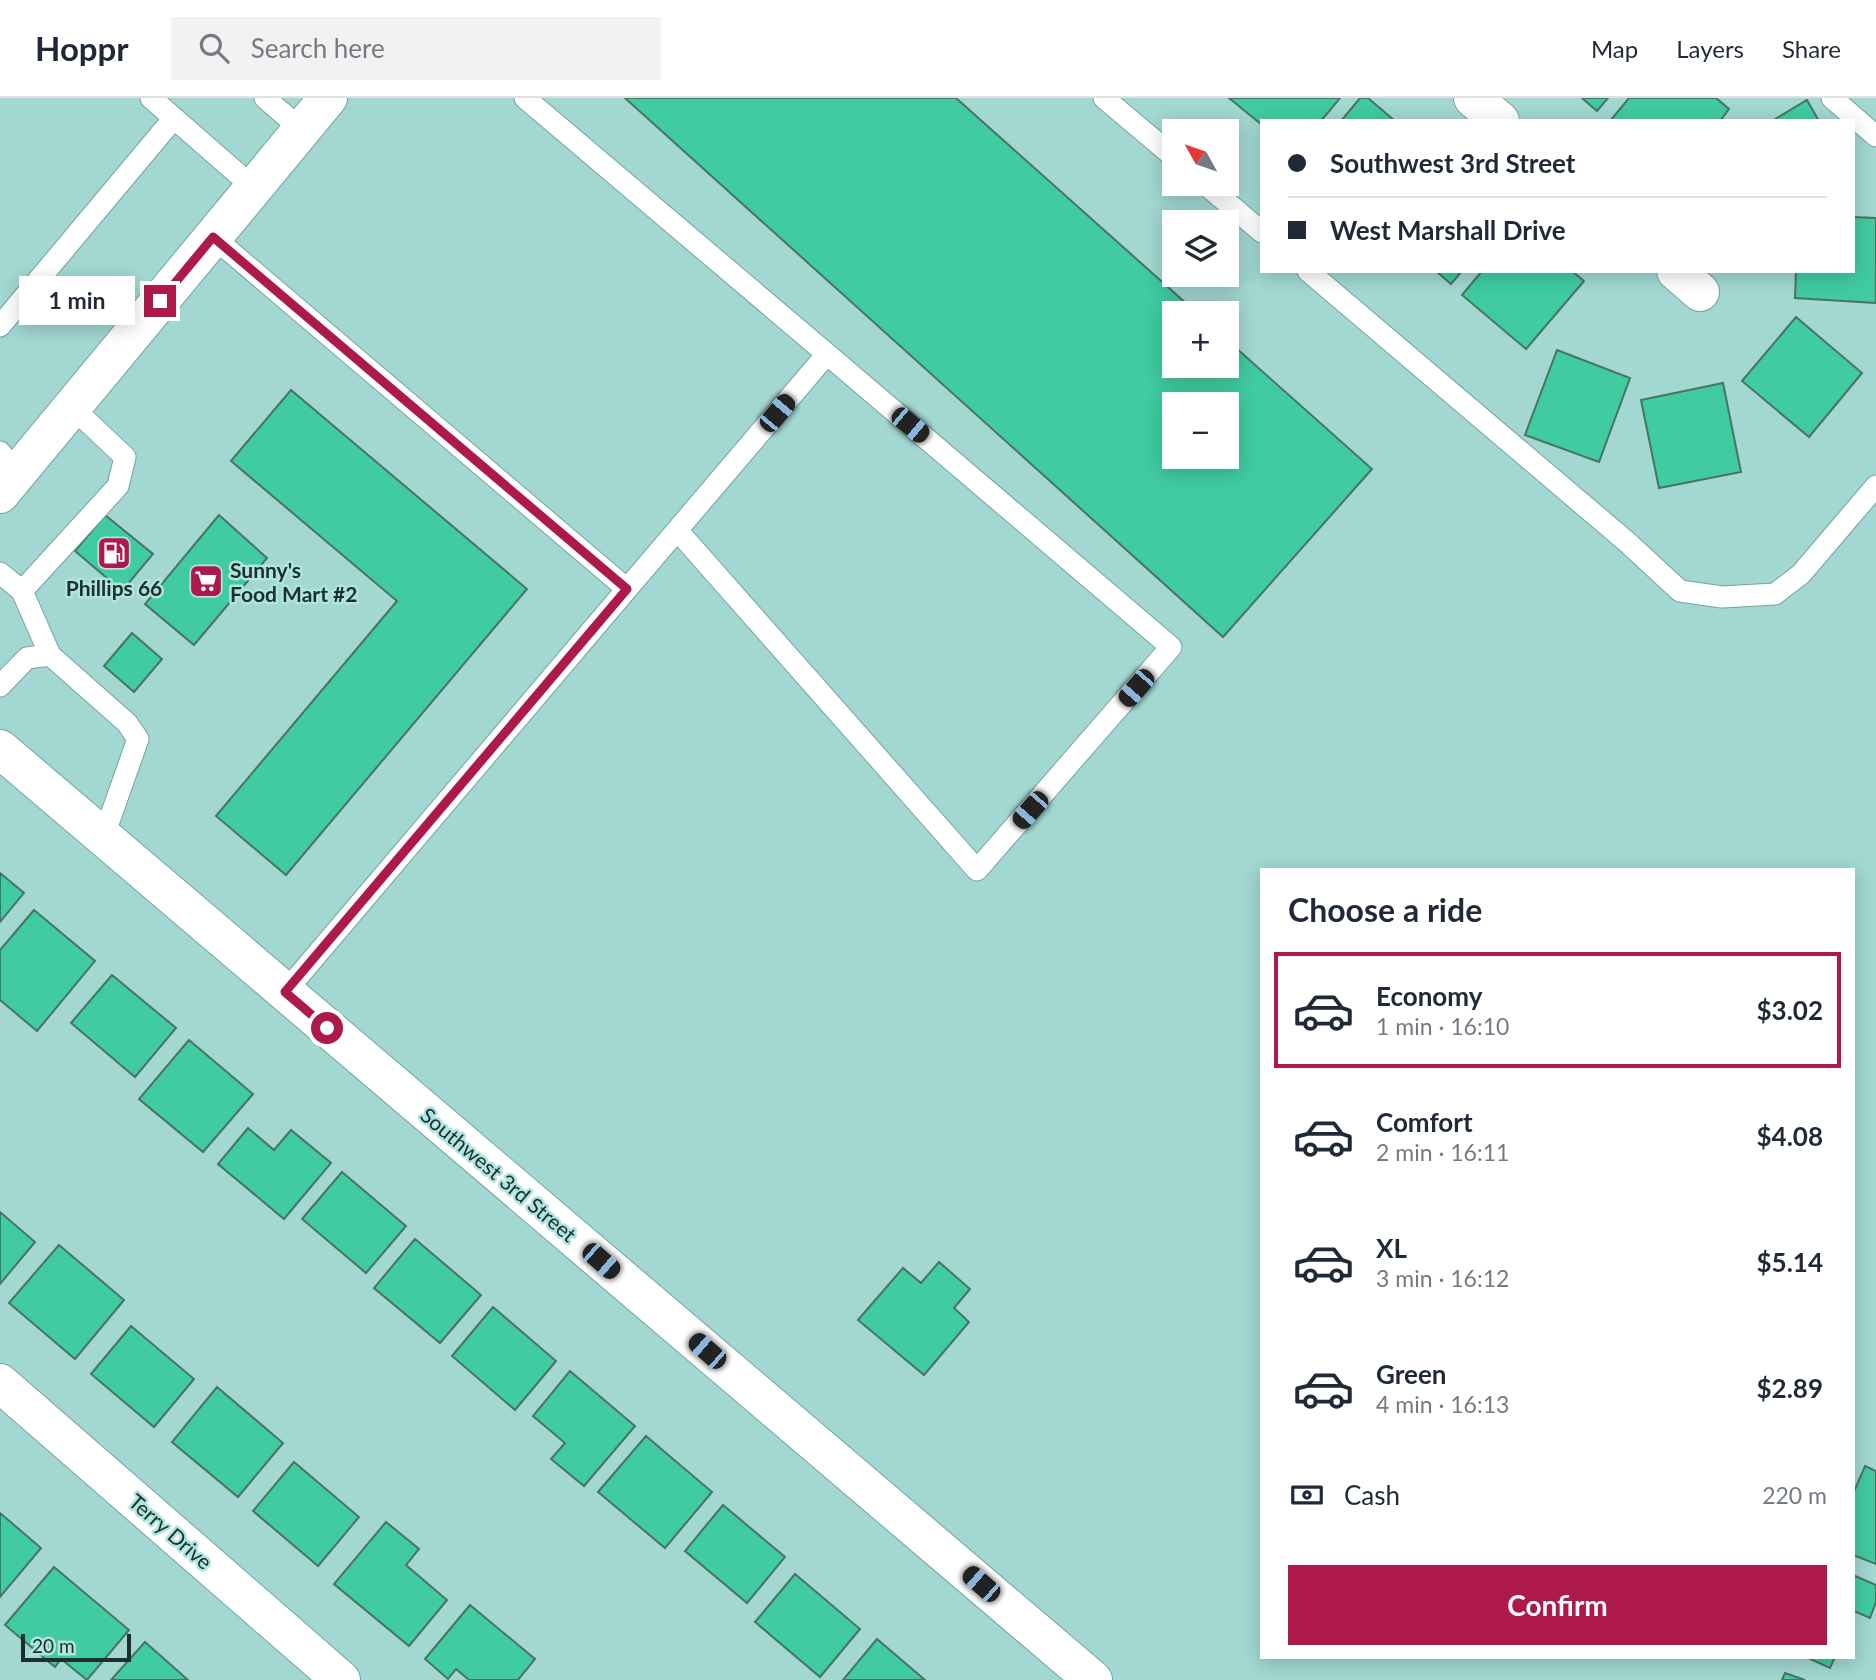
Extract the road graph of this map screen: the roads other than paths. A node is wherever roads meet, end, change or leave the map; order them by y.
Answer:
1 (151, 98) edge
2 (265, 98) edge
3 (328, 98) edge
4 (525, 98) edge
5 (1104, 98) edge
6 (1474, 98) edge
7 (1832, 98) edge
8 (174, 118) junction
9 (1498, 119) edge
10 (302, 130) junction
11 (1876, 136) edge
12 (1162, 148) edge
13 (254, 188) junction
14 (1219, 196) edge
15 (1260, 230) edge
16 (213, 237) junction
17 (1310, 273) edge
18 (0, 326) edge
19 (827, 354) junction
20 (72, 407) junction
21 (6, 473) edge
22 (1876, 486) edge
23 (677, 530) junction
24 (0, 573) edge
25 (627, 589) junction
26 (22, 591) junction
27 (50, 655) junction
28 (0, 686) edge
29 (0, 750) edge
30 (103, 838) junction
31 (285, 992) junction
32 (0, 1383) edge
33 (341, 1680) edge
34 (1093, 1680) edge

1 - 8 lane
2 - 10 lane
3 - 10 street
4 - 19 lane
5 - 12 lane
6 - 9 street
7 - 11 lane
8 - 13 lane
8 - 18 lane
10 - 13 street
13 - 16 street
14 - 15 lane
16 - 20 street
16 - 25 lane
17 - 22 lane
19 - 23 lane
19 - 23 lane
20 - 21 street
20 - 26 lane
23 - 25 lane
24 - 26 lane
25 - 31 lane
26 - 27 lane
27 - 28 lane
27 - 30 lane
29 - 30 street, Southwest 3rd Street
30 - 31 street, Southwest 3rd Street
31 - 34 street, Southwest 3rd Street
32 - 33 street, Terry Drive

